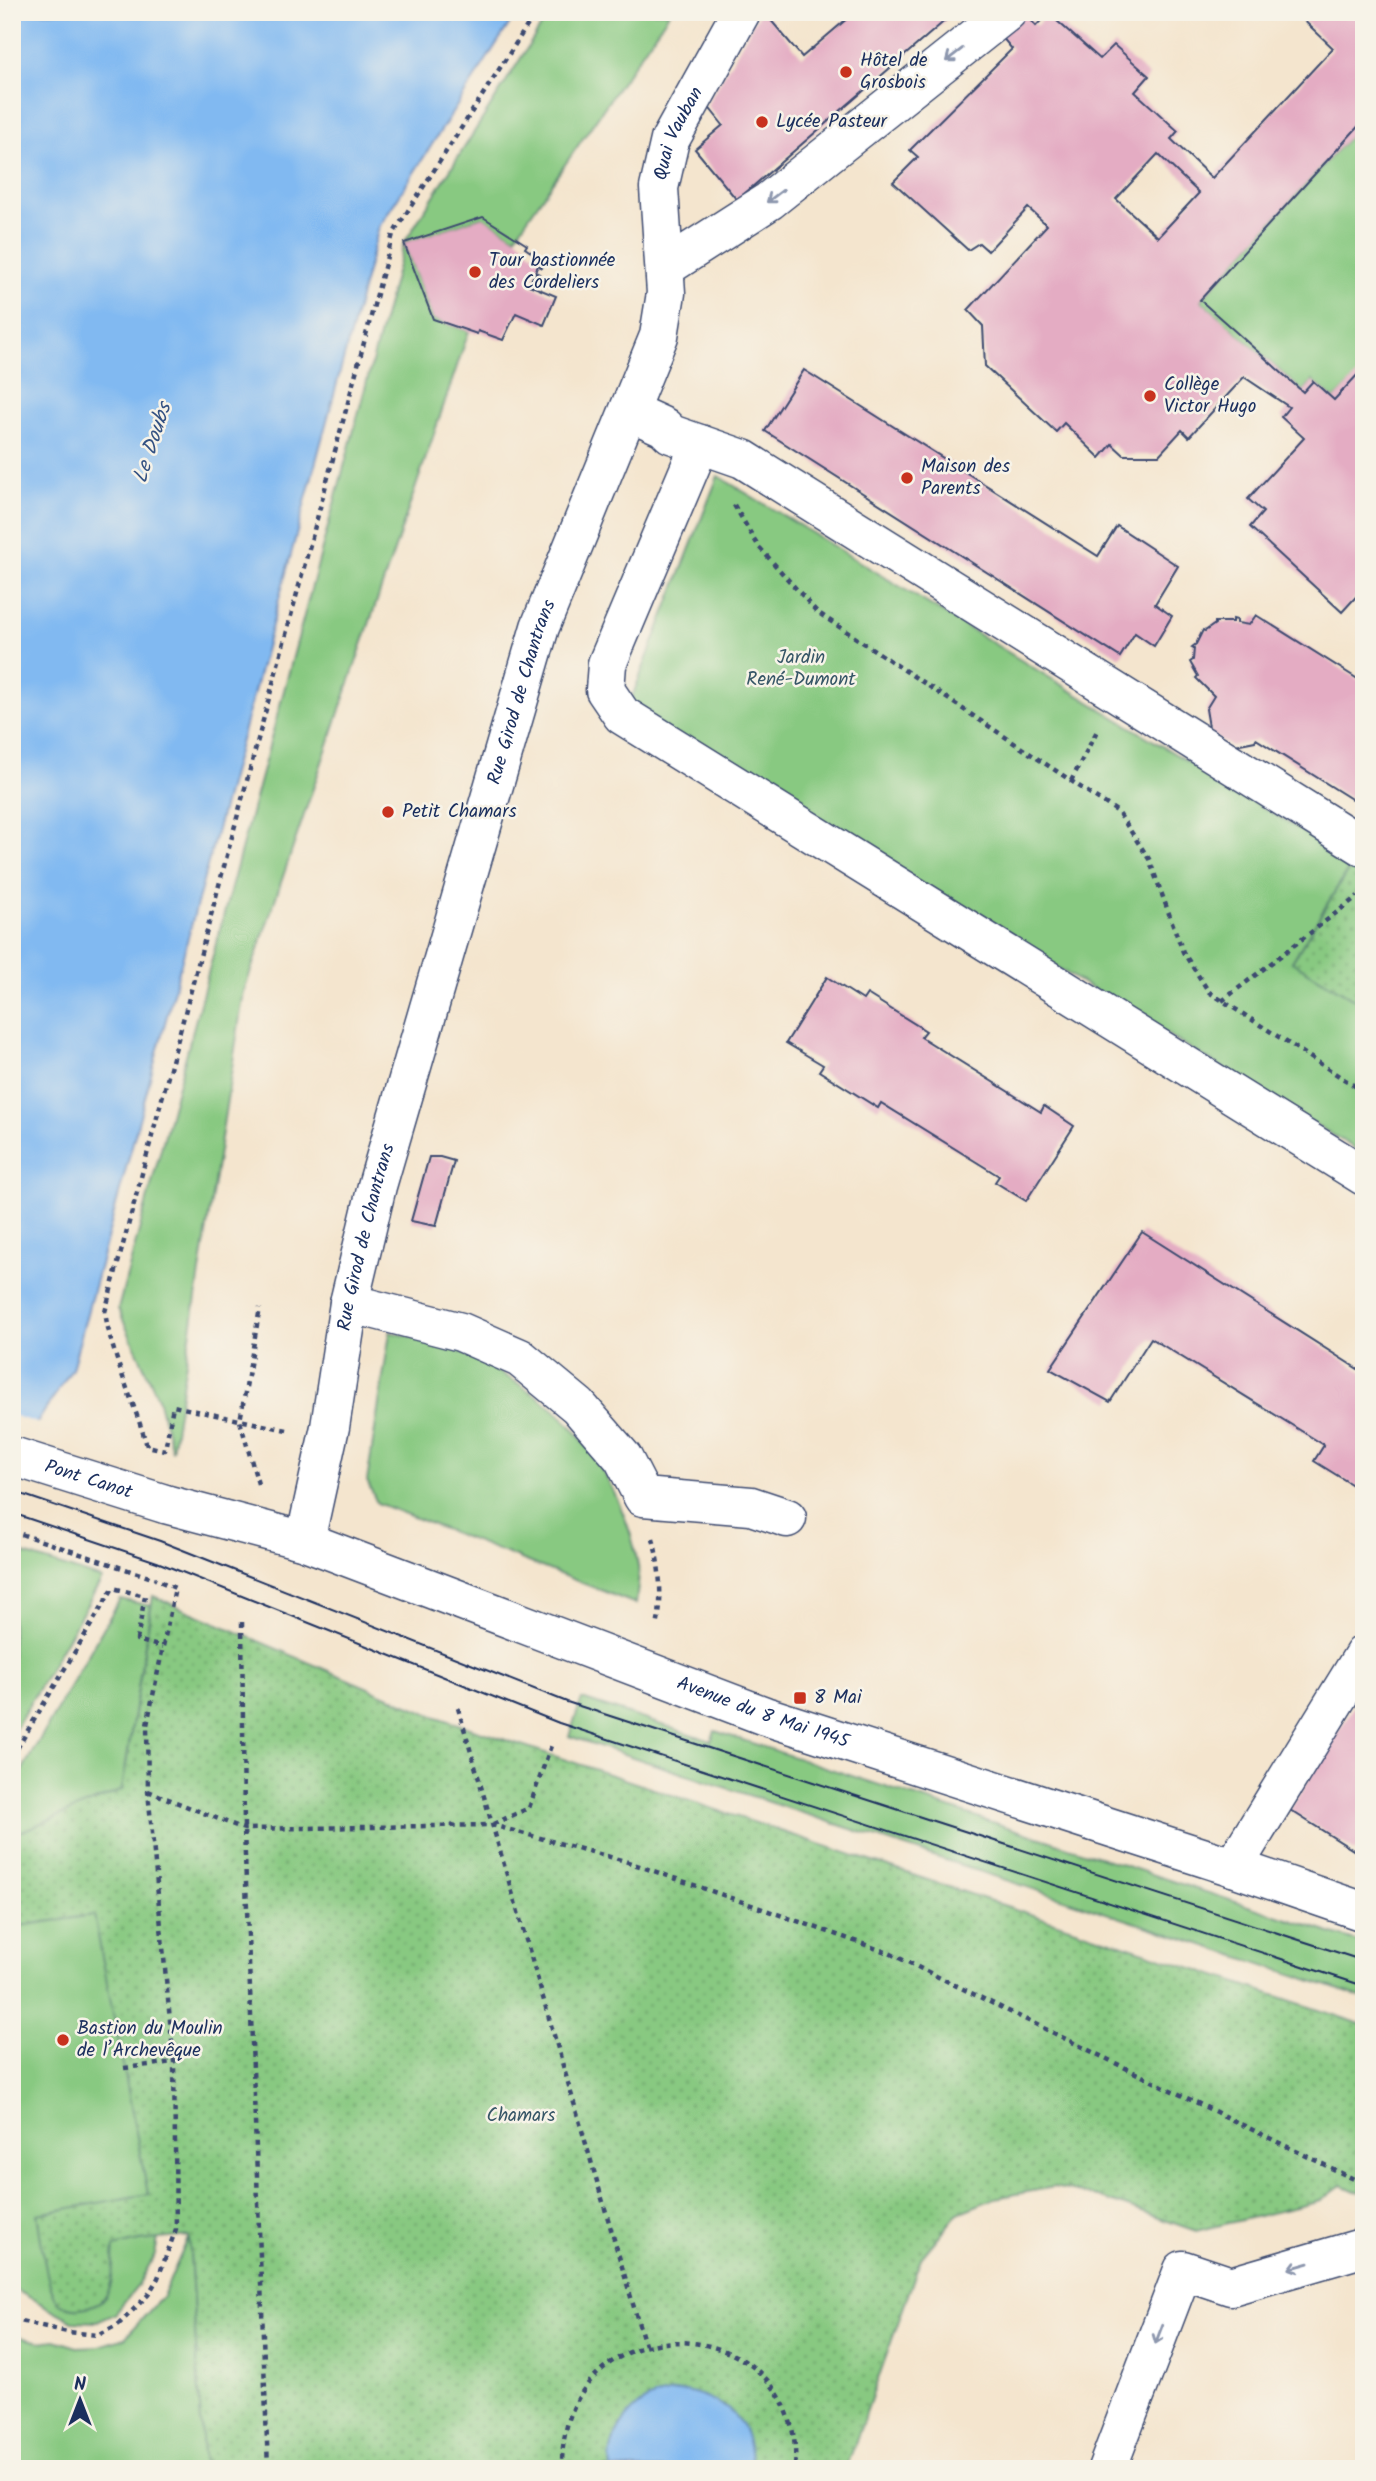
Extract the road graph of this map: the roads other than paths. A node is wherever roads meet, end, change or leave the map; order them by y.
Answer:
1 (741, 12) edge
2 (1007, 12) edge
3 (666, 267) junction
4 (628, 411) junction
5 (700, 444) junction
6 (1364, 847) edge
7 (1364, 1176) edge
8 (349, 1303) junction
9 (12, 1456) edge
10 (165, 1504) joint
11 (787, 1518) dead end
12 (305, 1541) junction
13 (1364, 1654) edge
14 (1233, 1867) junction
15 (1364, 1912) edge
16 (1364, 2251) edge
17 (1107, 2469) edge

1 - 3 street, Quai Vauban
2 -> 3 street
3 - 4 street, Rue Girod de Chantrans
4 - 5 street
4 - 8 street, Rue Girod de Chantrans
5 - 6 street
5 - 7 street
8 - 11 street
8 - 12 street, Rue Girod de Chantrans
9 - 10 street, Pont Canot, bridge
10 - 12 street, Avenue du 8 Mai 1945
12 - 14 street, Avenue du 8 Mai 1945
13 - 14 street
14 - 15 street, Avenue du 8 Mai 1945
16 -> 17 street

